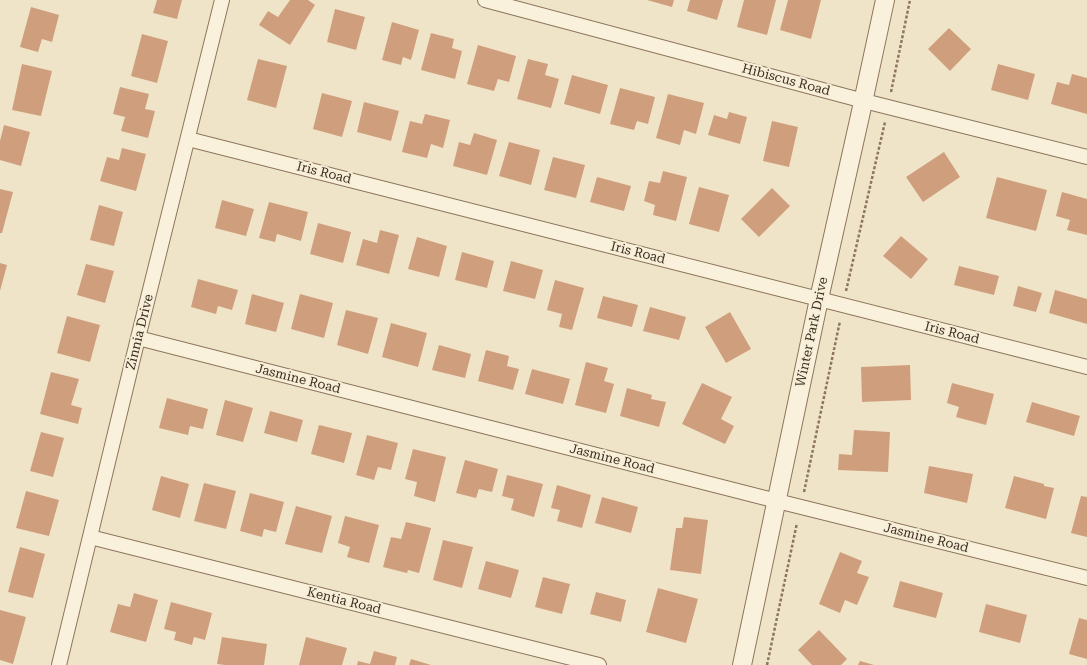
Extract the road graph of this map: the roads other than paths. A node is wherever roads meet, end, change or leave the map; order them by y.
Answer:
1 (222, 0) edge
2 (485, 0) edge
3 (885, 0) edge
4 (864, 100) junction
5 (188, 139) junction
6 (1087, 157) edge
7 (819, 299) junction
8 (138, 338) junction
9 (1087, 367) edge
10 (778, 501) junction
11 (90, 537) junction
12 (1087, 578) edge
13 (59, 665) edge
14 (599, 665) edge
15 (742, 665) edge

1 - 5 street, Zinnia Drive
2 - 4 street, Hibiscus Road
3 - 4 street, Winter Park Drive
4 - 6 street, Hibiscus Road
4 - 7 street, Winter Park Drive
5 - 7 street, Iris Road
5 - 8 street, Zinnia Drive
7 - 9 street, Iris Road
7 - 10 street, Winter Park Drive
8 - 10 street, Jasmine Road
8 - 11 street, Zinnia Drive
10 - 12 street, Jasmine Road
10 - 15 street, Winter Park Drive
11 - 13 street, Zinnia Drive
11 - 14 street, Kentia Road

